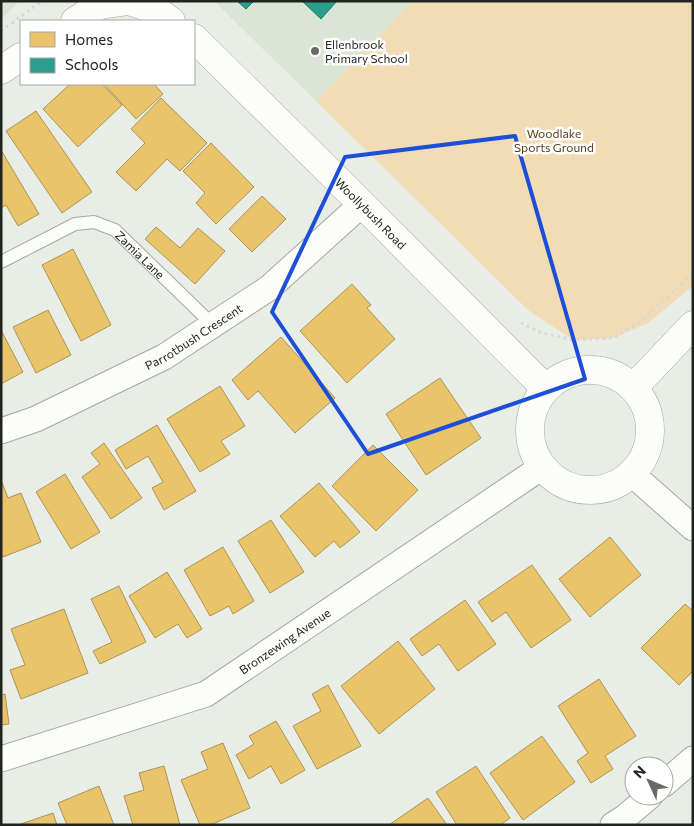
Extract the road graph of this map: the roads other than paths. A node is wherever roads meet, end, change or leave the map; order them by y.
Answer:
1 (163, 15) edge
2 (78, 20) edge
3 (195, 39) edge
4 (20, 57) edge
5 (1, 70) edge
6 (362, 204) junction
7 (1, 262) edge
8 (213, 325) junction
9 (693, 325) edge
10 (634, 387) junction
11 (546, 389) junction
12 (1, 431) edge
13 (542, 467) junction
14 (632, 474) junction
15 (693, 528) edge
16 (1, 759) edge
17 (693, 759) edge
18 (674, 775) edge
19 (638, 806) edge
20 (613, 825) edge

1 - 2 street
3 - 6 street, Woollybush Road
4 - 5 street
6 - 8 street, Parrotbush Crescent
6 - 11 street, Woollybush Road
7 - 8 lane, Zamia Lane
8 - 12 street, Parrotbush Crescent
9 - 10 street
10 - 11 street
10 - 14 street
11 - 13 street
13 - 14 street
13 - 16 street, Bronzewing Avenue
14 - 15 street
17 - 18 street
19 - 20 street

